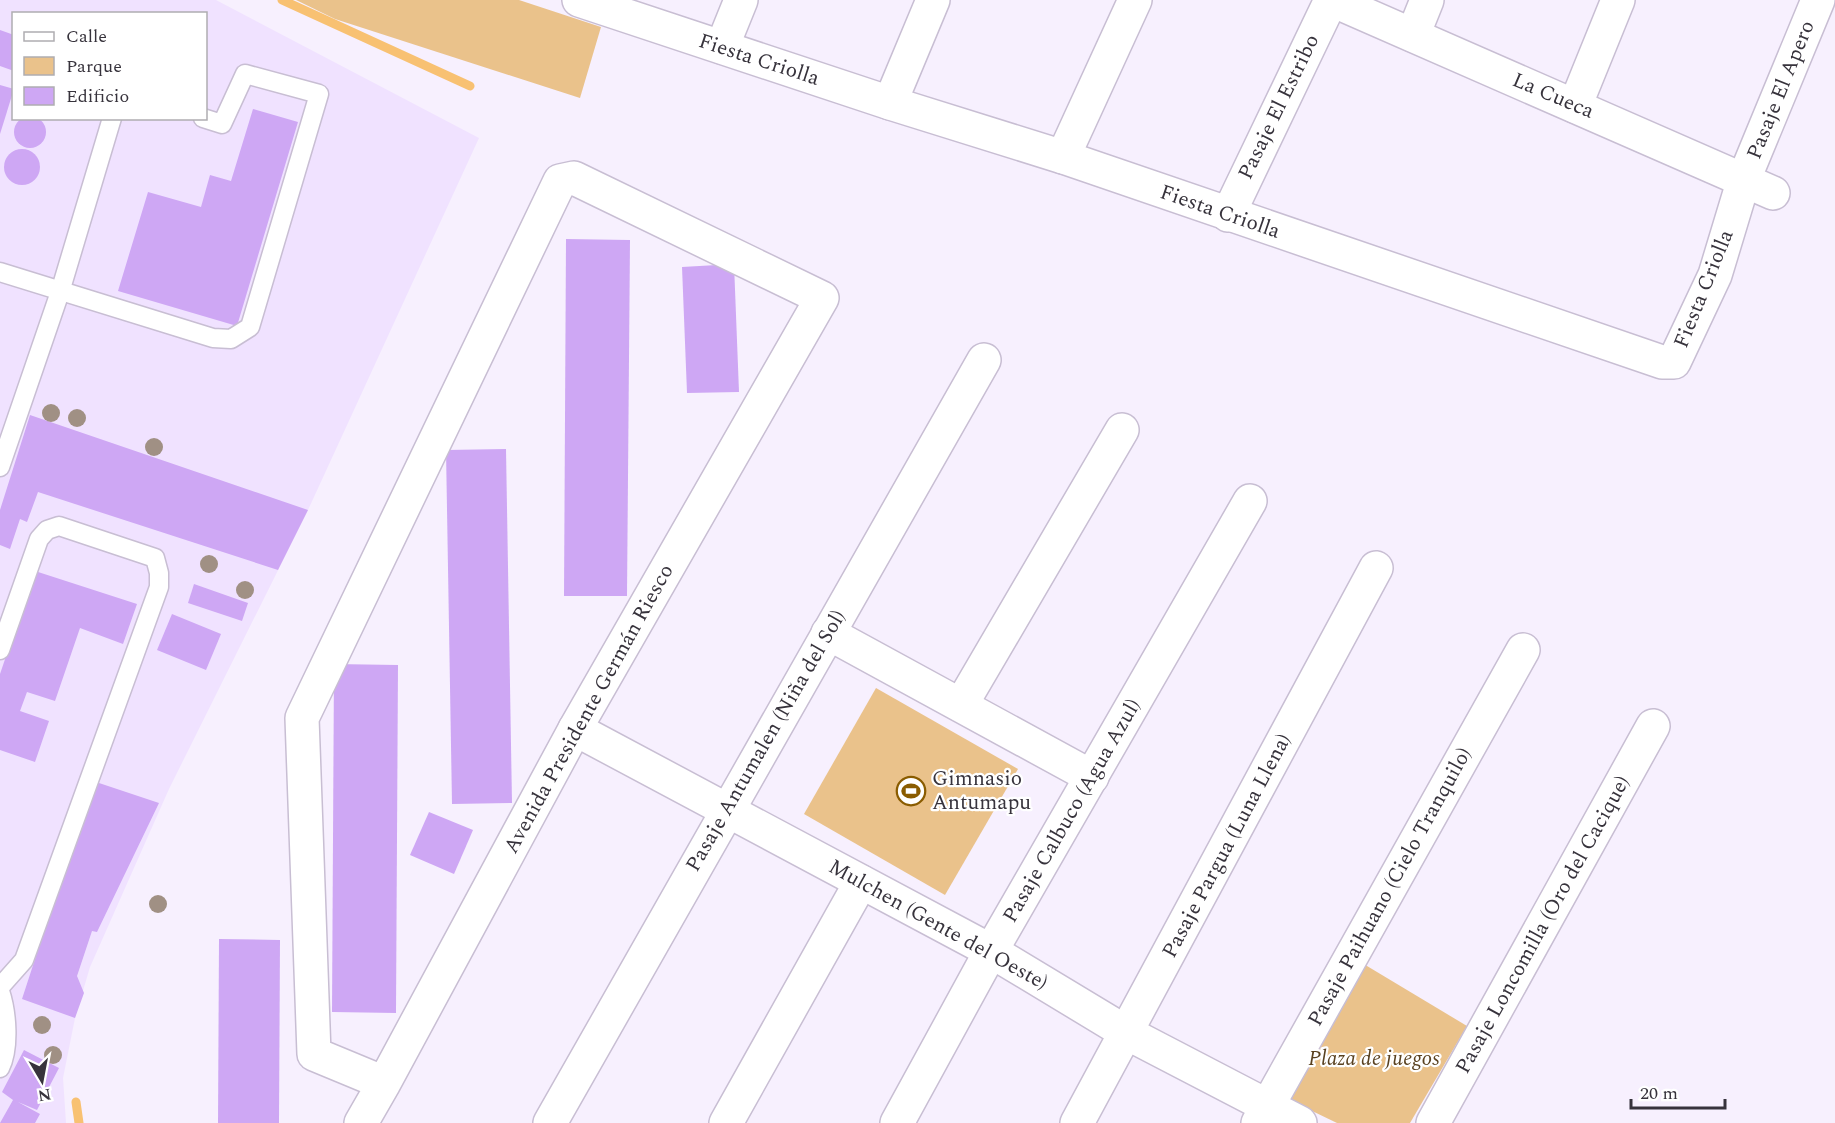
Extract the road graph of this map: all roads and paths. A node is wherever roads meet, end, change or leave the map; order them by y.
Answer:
1 (579, 0) edge
2 (741, 0) edge
3 (933, 0) edge
4 (1135, 0) edge
5 (1331, 0) edge
6 (1427, 0) edge
7 (1618, 0) edge
8 (1818, 0) edge
9 (1413, 35) junction
10 (722, 47) junction
11 (890, 103) junction
12 (1575, 106) junction
13 (207, 119) edge
14 (111, 120) edge
15 (1063, 157) junction
16 (1744, 179) junction
17 (1773, 193) dead end
18 (1228, 215) junction
19 (0, 272) edge
20 (60, 292) junction
21 (984, 360) dead end
22 (1122, 430) dead end
23 (0, 468) edge
24 (1250, 501) dead end
25 (1376, 568) dead end
26 (828, 633) junction
27 (0, 650) edge
28 (1523, 650) dead end
29 (961, 705) junction
30 (1653, 726) dead end
31 (575, 729) junction
32 (1092, 777) junction
33 (727, 809) junction
34 (861, 882) junction
35 (991, 951) junction
36 (0, 989) edge
37 (1128, 1033) junction
38 (0, 1068) edge
39 (384, 1083) junction
40 (1262, 1115) edge
41 (361, 1123) edge
42 (550, 1123) edge
43 (726, 1123) edge
44 (897, 1123) edge
45 (1077, 1123) edge
46 (1300, 1123) edge
47 (1433, 1123) edge

1 - 10 street, Fiesta Criolla
2 - 10 street
3 - 11 street
4 - 15 street
5 - 9 street, La Cueca
5 - 18 street, Pasaje El Estribo
6 - 9 street
7 - 12 street
8 - 16 street, Pasaje El Apero
9 - 12 street, La Cueca
10 - 11 street, Fiesta Criolla
11 - 15 street, Fiesta Criolla
12 - 16 street, La Cueca
13 - 20 lane
14 - 20 lane
15 - 18 street, Fiesta Criolla
16 - 17 street, La Cueca
16 - 18 street, Fiesta Criolla
19 - 20 lane
20 - 23 lane
21 - 26 street, Pasaje Antumalen (Niña del Sol)
22 - 29 street
24 - 32 street, Pasaje Calbuco (Agua Azul)
25 - 37 street, Pasaje Pargua (Luna Llena)
26 - 29 street
26 - 33 street, Pasaje Antumalen (Niña del Sol)
27 - 36 lane
28 - 40 street, Pasaje Paihuano (Cielo Tranquilo)
29 - 32 street
30 - 47 street, Pasaje Loncomilla (Oro del Cacique)
31 - 33 street, Mulchen (Gente del Oeste)
31 - 39 street, Avenida Presidente Germán Riesco
31 - 39 street, Avenida Presidente Germán Riesco
32 - 35 street, Pasaje Calbuco (Agua Azul)
33 - 34 street, Mulchen (Gente del Oeste)
33 - 42 street, Pasaje Antumalen (Niña del Sol)
34 - 35 street, Mulchen (Gente del Oeste)
34 - 43 street
35 - 37 street, Mulchen (Gente del Oeste)
35 - 44 street, Pasaje Calbuco (Agua Azul)
36 - 38 lane
37 - 40 street, Mulchen (Gente del Oeste)
37 - 45 street, Pasaje Pargua (Luna Llena)
39 - 41 street, Avenida Presidente Germán Riesco
40 - 46 street, Mulchen (Gente del Oeste)

